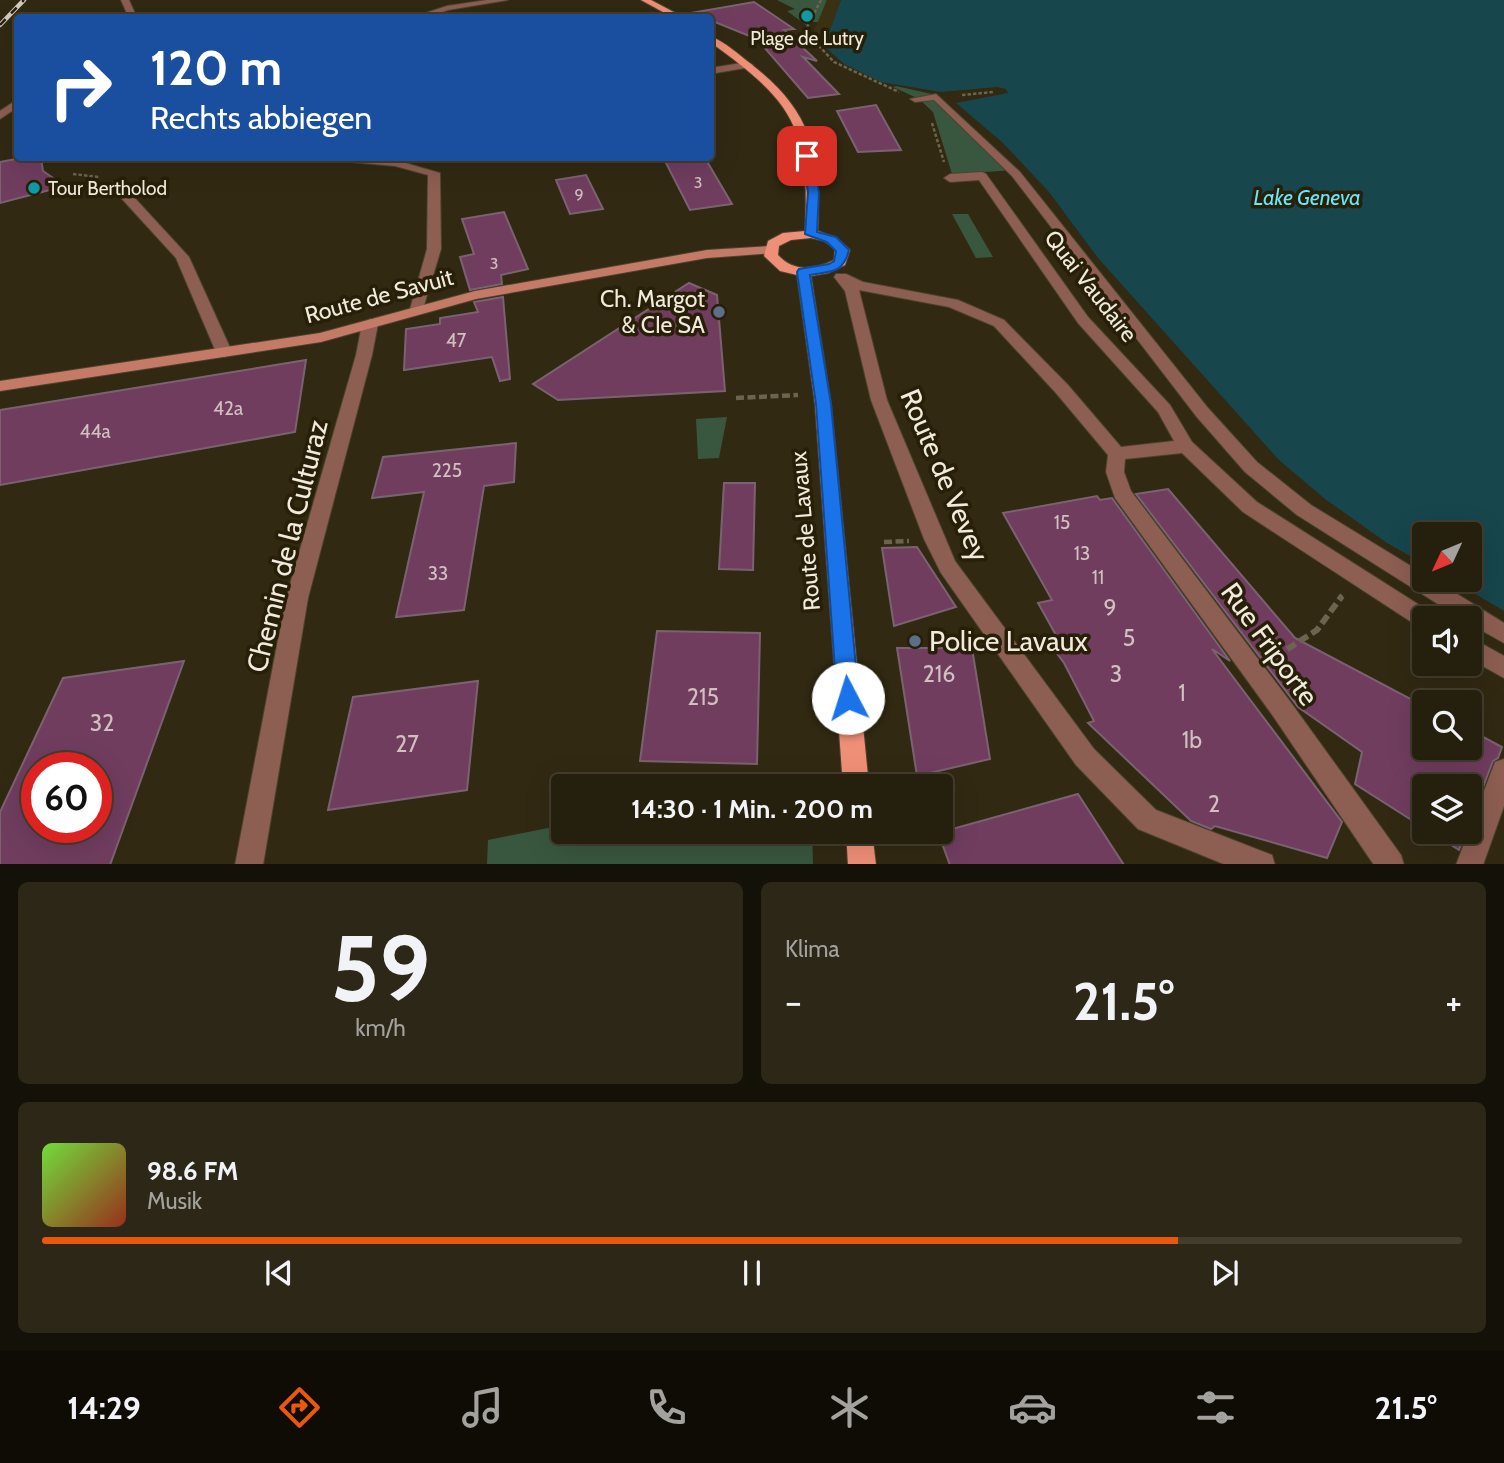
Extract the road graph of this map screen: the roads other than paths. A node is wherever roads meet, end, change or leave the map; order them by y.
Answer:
1 (504, 0) edge
2 (645, 0) edge
3 (427, 14) edge
4 (673, 14) edge
5 (714, 41) edge
6 (748, 65) junction
7 (714, 70) edge
8 (915, 99) road end
9 (14, 105) edge
10 (0, 116) edge
11 (373, 161) edge
12 (950, 178) road end
13 (116, 185) dead end
14 (811, 234) junction
15 (770, 250) junction
16 (803, 272) junction
17 (838, 273) junction
18 (417, 309) junction
19 (370, 324) junction
20 (224, 352) junction
21 (0, 386) edge
22 (1186, 446) junction
23 (1117, 454) junction
24 (1412, 612) edge
25 (1504, 634) edge
26 (1482, 654) edge
27 (1504, 668) edge
28 (1504, 771) edge
29 (855, 774) edge
30 (860, 844) edge
31 (249, 864) edge
32 (862, 864) edge
33 (1262, 864) edge
34 (1391, 864) edge
35 (1469, 864) edge

1 - 3 street
2 - 4 main road
5 - 6 main road
6 - 7 street
6 - 14 main road
8 - 25 street
9 - 10 street
11 - 18 street
12 - 22 street, Quai Vaudaire
13 - 20 street
14 - 15 main road
14 - 17 main road
15 - 16 main road
15 - 18 street, Route de Savuit
16 - 17 main road
16 - 29 main road, Route de Lavaux
17 - 23 street
17 - 33 street, Route de Vevey
18 - 19 street, Route de Savuit
19 - 20 street, Route de Savuit
19 - 31 street, Chemin de la Culturaz
20 - 21 street, Route de Savuit
22 - 23 street
22 - 24 street
23 - 34 street, Rue Friporte
26 - 27 street
28 - 35 street
30 - 32 main road

